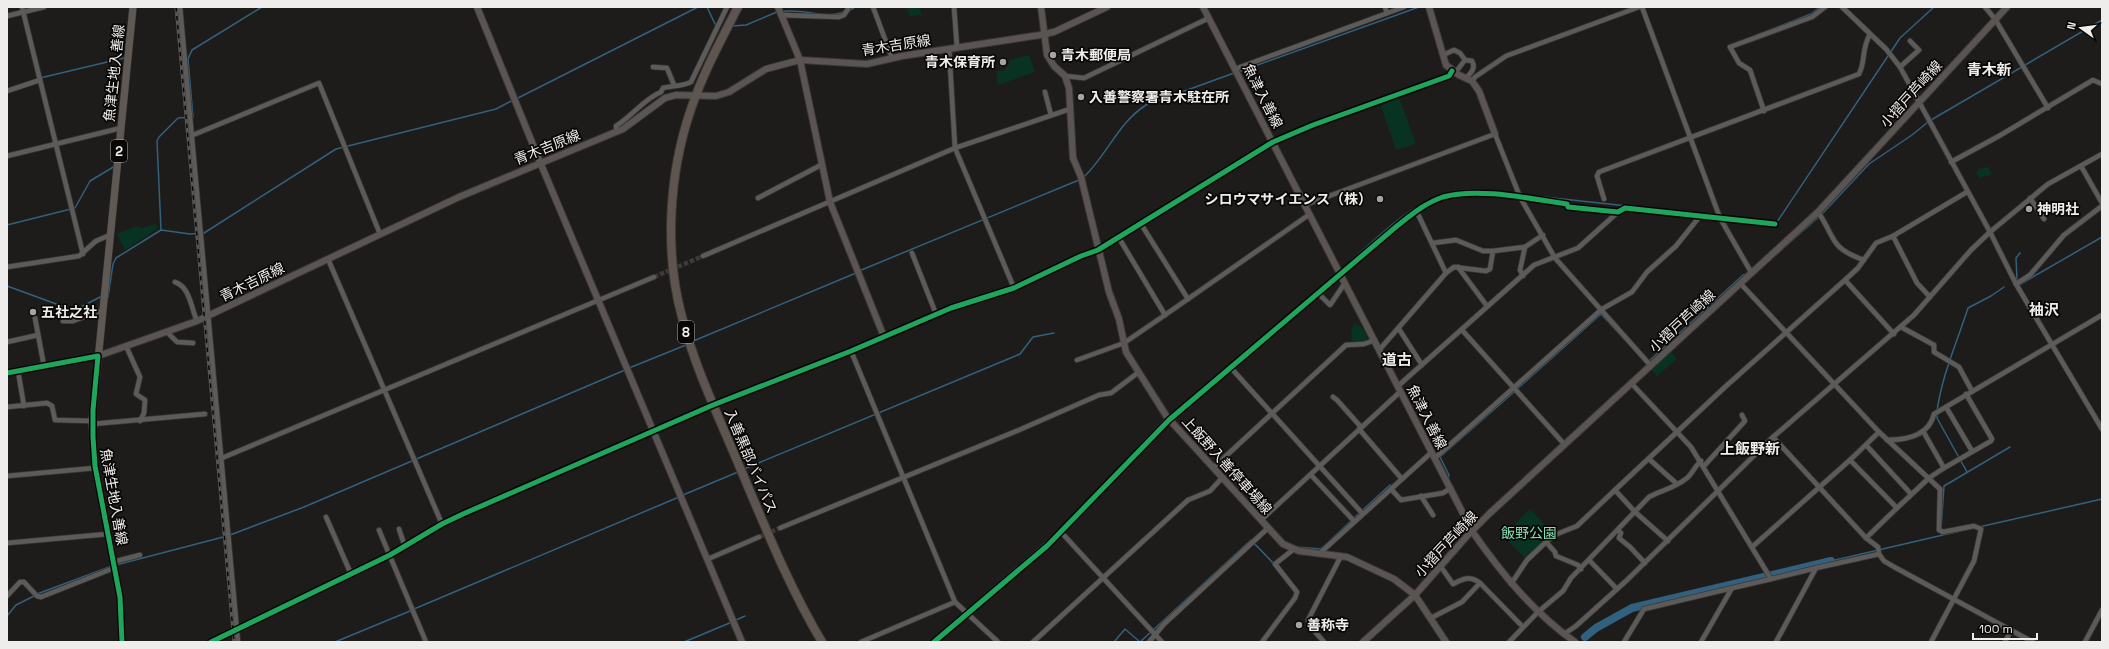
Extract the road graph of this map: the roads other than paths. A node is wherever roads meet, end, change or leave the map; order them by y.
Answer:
1 (44, 7) edge
2 (133, 7) edge
3 (180, 7) edge
4 (477, 7) edge
5 (727, 7) edge
6 (738, 7) edge
7 (778, 7) edge
8 (873, 7) edge
9 (954, 7) edge
10 (1041, 7) edge
11 (1107, 7) edge
12 (1203, 7) edge
13 (1385, 7) edge
14 (1404, 7) edge
15 (1429, 7) edge
16 (1640, 7) edge
17 (1825, 7) edge
18 (1842, 7) edge
19 (1985, 7) edge
20 (2007, 7) edge
21 (848, 8) edge
22 (22, 10) edge
23 (1387, 13) junction
24 (782, 14) junction
25 (7, 16) edge
26 (1209, 18) junction
27 (1995, 19) junction
28 (1045, 34) junction
29 (1870, 34) junction
30 (1910, 40) dead end
31 (957, 47) junction
32 (950, 48) junction
33 (1443, 55) junction
34 (892, 58) junction
35 (800, 60) junction
36 (1465, 60) junction
37 (653, 67) dead end
38 (1900, 67) junction
39 (1235, 69) junction
40 (1454, 72) junction
41 (1065, 76) junction
42 (1469, 79) junction
43 (40, 80) junction
44 (2102, 84) edge
45 (674, 85) junction
46 (7, 91) edge
47 (1044, 92) dead end
48 (697, 95) junction
49 (1918, 102) junction
50 (2048, 108) junction
51 (1070, 109) junction
52 (1764, 111) junction
53 (1051, 115) junction
54 (121, 128) junction
55 (617, 132) junction
56 (1495, 134) junction
57 (192, 135) junction
58 (1690, 138) junction
59 (1273, 142) junction
60 (56, 144) junction
61 (955, 148) junction
62 (2102, 154) edge
63 (7, 156) edge
64 (540, 162) junction
65 (1951, 162) junction
66 (821, 165) junction
67 (2081, 166) junction
68 (1968, 192) junction
69 (1520, 197) junction
70 (758, 198) dead end
71 (2030, 198) junction
72 (1604, 199) dead end
73 (830, 202) junction
74 (2102, 203) edge
75 (1305, 205) junction
76 (2102, 206) edge
77 (1416, 210) junction
78 (1618, 212) junction
79 (1818, 212) junction
80 (1310, 214) junction
81 (1700, 216) junction
82 (1720, 218) junction
83 (2044, 219) dead end
84 (1142, 224) junction
85 (1775, 224) dead end
86 (1990, 232) junction
87 (380, 234) junction
88 (110, 235) junction
89 (1543, 235) junction
90 (1893, 236) junction
91 (1119, 238) junction
92 (1433, 243) junction
93 (1524, 247) junction
94 (1098, 250) junction
95 (1493, 252) junction
96 (912, 253) dead end
97 (83, 254) junction
98 (703, 256) tunnel mouth
99 (1555, 258) junction
100 (328, 259) junction
101 (1864, 260) junction
102 (7, 267) edge
103 (1458, 267) junction
104 (1752, 272) junction
105 (1446, 273) junction
106 (1341, 275) junction
107 (1523, 276) junction
108 (654, 277) tunnel mouth
109 (1845, 280) junction
110 (175, 282) dead end
111 (1345, 283) junction
112 (1740, 283) junction
113 (2016, 284) junction
114 (1014, 288) junction
115 (1318, 293) junction
116 (1930, 297) junction
117 (1188, 298) junction
118 (598, 300) junction
119 (1487, 306) junction
120 (103, 310) junction
121 (1602, 310) junction
122 (936, 314) junction
123 (1165, 315) junction
124 (2102, 315) edge
125 (209, 316) junction
126 (35, 318) dead end
127 (63, 321) dead end
128 (197, 321) junction
129 (1901, 327) junction
130 (1399, 329) junction
131 (1462, 330) junction
132 (167, 332) junction
133 (1785, 334) junction
134 (1894, 334) junction
135 (38, 335) junction
136 (884, 337) junction
137 (1375, 340) junction
138 (7, 342) edge
139 (1124, 342) junction
140 (193, 343) dead end
141 (2052, 345) junction
142 (126, 346) junction
143 (1380, 350) junction
144 (851, 351) junction
145 (98, 356) junction
146 (1077, 360) dead end
147 (1422, 365) junction
148 (44, 366) junction
149 (1651, 366) junction
150 (1231, 368) junction
151 (18, 371) junction
152 (1139, 372) junction
153 (7, 373) edge
154 (1632, 384) junction
155 (1835, 385) junction
156 (1515, 388) junction
157 (1399, 389) junction
158 (384, 390) junction
159 (1972, 391) junction
160 (1966, 394) junction
161 (1333, 397) dead end
162 (713, 405) junction
163 (24, 406) junction
164 (7, 407) edge
165 (1946, 407) junction
166 (205, 414) dead end
167 (1272, 414) junction
168 (1742, 415) dead end
169 (1169, 420) junction
170 (140, 421) junction
171 (92, 423) junction
172 (1360, 428) junction
173 (2102, 429) edge
174 (1678, 432) junction
175 (1879, 432) junction
176 (1923, 432) junction
177 (653, 433) junction
178 (1773, 437) junction
179 (1887, 440) junction
180 (1565, 444) junction
181 (1866, 445) junction
182 (1972, 451) junction
183 (1432, 452) junction
184 (222, 458) junction
185 (1435, 458) junction
186 (1649, 459) junction
187 (1850, 460) junction
188 (1701, 461) junction
189 (1321, 466) junction
190 (1704, 466) junction
191 (95, 468) junction
192 (1213, 468) junction
193 (1944, 468) junction
194 (1311, 475) junction
195 (7, 476) edge
196 (904, 476) junction
197 (1222, 478) junction
198 (1402, 478) junction
199 (1929, 478) junction
200 (1677, 484) junction
201 (1820, 487) junction
202 (1451, 488) junction
203 (1391, 489) junction
204 (1615, 490) junction
205 (1718, 490) junction
206 (1911, 494) junction
207 (1421, 496) junction
208 (1897, 508) junction
209 (1635, 512) junction
210 (1362, 514) junction
211 (1433, 515) dead end
212 (326, 517) dead end
213 (1261, 520) junction
214 (1354, 521) junction
215 (442, 524) junction
216 (780, 528) tunnel mouth
217 (1268, 528) junction
218 (399, 529) dead end
219 (379, 530) dead end
220 (1618, 530) junction
221 (1472, 531) junction
222 (1061, 532) junction
223 (108, 534) junction
224 (759, 537) tunnel mouth
225 (1866, 538) junction
226 (1668, 541) junction
227 (1546, 542) junction
228 (7, 543) edge
229 (1752, 546) junction
230 (405, 547) junction
231 (1294, 549) junction
232 (1320, 553) junction
233 (1879, 554) junction
234 (140, 555) dead end
235 (390, 555) junction
236 (1341, 556) junction
237 (708, 559) junction
238 (1589, 560) junction
239 (1645, 563) junction
240 (114, 565) junction
241 (1440, 567) junction
242 (1816, 568) junction
243 (1580, 569) junction
244 (351, 574) junction
245 (1103, 578) junction
246 (1771, 579) junction
247 (1480, 583) junction
248 (1511, 584) junction
249 (1732, 588) junction
250 (1617, 589) junction
251 (1415, 595) junction
252 (7, 596) edge
253 (1954, 599) junction
254 (955, 602) junction
255 (2102, 610) edge
256 (1538, 612) junction
257 (968, 614) junction
258 (1431, 618) junction
259 (1523, 627) junction
260 (237, 628) junction
261 (2012, 630) junction
262 (1154, 634) junction
263 (1564, 634) junction
264 (122, 642) edge
265 (211, 642) edge
266 (238, 642) edge
267 (426, 642) edge
268 (742, 642) edge
269 (822, 642) edge
270 (861, 642) edge
271 (934, 642) edge
272 (998, 642) edge
273 (1033, 642) edge
274 (1149, 642) edge
275 (1162, 642) edge
276 (1262, 642) edge
277 (1324, 642) edge
278 (1363, 642) edge
279 (1446, 642) edge
280 (1509, 642) edge
281 (1575, 642) edge
282 (1624, 642) edge
283 (1702, 642) edge
284 (1776, 642) edge
285 (1931, 642) edge
286 (2005, 642) edge
287 (2033, 642) edge
288 (2085, 642) edge

1 - 22 street
2 - 54 main road, 魚津生地入善線 / 2
3 - 57 street
4 - 64 main road
5 - 45 street
6 - 48 highway, 入善黒部バイパス / 8
7 - 24 main road
8 - 34 street
9 - 31 street
10 - 28 main road
11 - 28 main road, 青木吉原線
12 - 26 main road, 魚津入善線
13 - 23 street
14 - 23 street
15 - 33 main road
16 - 42 street
16 - 58 street
17 - 52 street
18 - 29 street
19 - 27 street
20 - 27 main road, 小摺戸芦崎線
21 - 24 street
22 - 25 street
22 - 43 street
23 - 39 street
24 - 35 main road
26 - 39 main road, 魚津入善線
26 - 41 street
27 - 49 main road, 小摺戸芦崎線
27 - 50 street
28 - 31 main road, 青木吉原線
28 - 41 main road
29 - 38 street
29 - 52 street
30 - 38 street
31 - 32 main road, 青木吉原線
32 - 34 main road, 青木吉原線
32 - 61 street
33 - 36 street
33 - 40 main road
34 - 35 main road, 青木吉原線
35 - 48 main road, 青木吉原線
35 - 66 main road
36 - 40 street
36 - 42 street
37 - 45 street
38 - 49 street
39 - 59 main road, 魚津入善線
40 - 42 main road
40 - 59 street
41 - 51 main road, 上飯野入善停車場線
42 - 56 main road
43 - 46 street
43 - 60 street
44 - 50 street
45 - 55 street
47 - 53 street
48 - 55 main road, 青木吉原線
48 - 162 highway, 入善黒部バイパス / 8
49 - 65 street
49 - 79 main road, 小摺戸芦崎線
50 - 65 street
51 - 53 street
51 - 94 main road, 上飯野入善停車場線
52 - 58 street
53 - 61 street
54 - 60 street
54 - 88 main road, 魚津生地入善線 / 2
55 - 64 main road, 青木吉原線
56 - 69 street
56 - 75 street
57 - 87 street
57 - 125 street
58 - 72 street
58 - 82 street
59 - 75 main road, 魚津入善線
59 - 84 street
60 - 63 street
60 - 97 street
61 - 73 street
61 - 114 street
62 - 67 street
64 - 87 main road, 青木吉原線
64 - 118 main road
65 - 68 street
66 - 70 street
66 - 73 main road
67 - 71 street
67 - 74 street
68 - 86 street
68 - 90 street
69 - 77 street
69 - 78 street
69 - 89 street
71 - 83 street
71 - 86 street
73 - 98 street
73 - 136 main road
75 - 80 main road, 魚津入善線
76 - 113 street
77 - 92 street
77 - 106 street
78 - 81 street
78 - 99 street
79 - 101 street
79 - 104 main road, 小摺戸芦崎線
80 - 106 main road, 魚津入善線
80 - 117 street
81 - 82 street
81 - 121 street
82 - 85 street
82 - 104 street
84 - 91 street
84 - 117 street
86 - 113 street
86 - 116 street
87 - 100 main road, 青木吉原線
88 - 97 street
88 - 120 main road, 魚津生地入善線 / 2
89 - 93 street
89 - 99 street
90 - 101 street
90 - 116 street
91 - 94 street
91 - 123 street
92 - 95 street
92 - 105 street
93 - 95 street
93 - 107 street
94 - 114 street
94 - 139 main road, 上飯野入善停車場線
95 - 103 street
96 - 122 street
97 - 102 street
99 - 107 street
99 - 121 street
100 - 125 main road, 青木吉原線
100 - 158 street
101 - 109 street
103 - 105 street
103 - 119 street
104 - 112 main road, 小摺戸芦崎線
105 - 130 street
106 - 111 main road, 魚津入善線
106 - 115 street
107 - 119 street
108 - 118 street
109 - 133 street
109 - 134 street
110 - 128 street
111 - 115 street
111 - 137 main road, 魚津入善線
112 - 133 street
112 - 149 main road, 小摺戸芦崎線
113 - 141 street
114 - 122 street
115 - 150 street
116 - 129 street
117 - 123 street
118 - 158 street
118 - 177 main road
119 - 131 street
120 - 127 street
120 - 145 main road, 魚津生地入善線 / 2
121 - 149 street
121 - 156 street
122 - 136 street
123 - 139 street
124 - 141 street
125 - 128 main road, 青木吉原線
125 - 184 street
126 - 135 street
128 - 132 main road, 青木吉原線
129 - 134 street
129 - 159 street
130 - 143 street
130 - 147 street
131 - 147 street
131 - 156 street
132 - 140 street
132 - 142 main road, 青木吉原線
133 - 155 street
133 - 174 street
134 - 155 street
135 - 138 street
135 - 148 street
136 - 144 street
137 - 143 main road, 魚津入善線
137 - 167 street
139 - 146 street
139 - 152 main road, 上飯野入善停車場線
141 - 159 street
141 - 173 street
142 - 145 main road, 青木吉原線
142 - 170 street
143 - 157 main road, 魚津入善線
144 - 162 street
144 - 196 street
145 - 148 main road, 青木吉原線
145 - 171 main road, 魚津生地入善線 / 2
147 - 157 street
148 - 151 main road, 青木吉原線
149 - 154 main road, 小摺戸芦崎線
150 - 167 street
150 - 169 street
151 - 153 main road, 青木吉原線
151 - 163 street
152 - 169 main road, 上飯野入善停車場線
152 - 196 street
154 - 174 street
154 - 180 main road, 小摺戸芦崎線
155 - 175 street
155 - 178 street
156 - 180 street
156 - 185 street
157 - 172 street
157 - 183 main road, 魚津入善線
158 - 184 street
158 - 215 street
159 - 160 street
160 - 165 street
160 - 182 street
161 - 172 street
162 - 177 street
162 - 269 highway, 入善黒部バイパス / 8
163 - 164 street
163 - 171 street
165 - 176 street
165 - 182 street
166 - 170 street
167 - 189 street
167 - 192 street
168 - 190 street
169 - 192 main road, 上飯野入善停車場線
169 - 222 street
170 - 171 street
171 - 191 main road, 魚津生地入善線 / 2
172 - 189 street
172 - 198 street
174 - 186 street
174 - 188 street
175 - 179 street
175 - 181 street
176 - 179 street
176 - 193 street
177 - 215 street
177 - 237 main road
178 - 201 street
178 - 205 street
179 - 199 street
180 - 221 main road, 小摺戸芦崎線
181 - 187 street
181 - 206 street
182 - 193 street
183 - 185 main road, 魚津入善線
183 - 198 street
184 - 260 street
185 - 202 main road, 魚津入善線
186 - 200 street
186 - 204 street
187 - 201 street
187 - 208 street
188 - 190 street
188 - 200 street
189 - 194 street
189 - 210 street
190 - 205 street
191 - 195 street
191 - 223 main road, 魚津生地入善線 / 2
192 - 197 main road, 上飯野入善停車場線
193 - 199 street
194 - 213 street
194 - 214 street
196 - 216 street
196 - 254 street
197 - 213 main road, 上飯野入善停車場線
197 - 245 street
198 - 203 street
199 - 206 street
199 - 253 street
200 - 209 street
201 - 225 street
201 - 229 street
202 - 207 street
202 - 221 main road, 魚津入善線
203 - 207 street
203 - 210 street
204 - 209 street
204 - 227 street
205 - 226 street
205 - 229 street
206 - 208 street
207 - 211 street
208 - 225 street
209 - 220 street
209 - 226 street
210 - 214 street
212 - 244 street
213 - 217 main road, 上飯野入善停車場線
214 - 232 street
215 - 230 street
217 - 231 main road, 上飯野入善停車場線
217 - 262 street
218 - 230 street
219 - 235 street
220 - 238 street
220 - 239 street
221 - 241 main road, 小摺戸芦崎線
221 - 248 main road, 魚津入善線
222 - 245 street
222 - 257 street
223 - 228 street
223 - 240 main road, 魚津生地入善線 / 2
224 - 237 street
225 - 233 street
226 - 239 street
227 - 243 street
227 - 248 street
229 - 246 street
230 - 235 street
231 - 232 main road, 上飯野入善停車場線
231 - 276 street
232 - 236 main road, 上飯野入善停車場線
233 - 242 street
233 - 253 street
234 - 240 street
235 - 244 street
235 - 267 street
236 - 251 main road, 上飯野入善停車場線
236 - 277 street
237 - 268 main road
238 - 243 street
238 - 250 street
239 - 250 street
240 - 252 street
240 - 264 main road, 魚津生地入善線 / 2
241 - 247 street
241 - 251 main road, 小摺戸芦崎線
242 - 246 street
242 - 284 street
243 - 256 street
244 - 260 street
245 - 262 street
245 - 273 street
246 - 249 street
247 - 258 street
247 - 259 street
248 - 256 main road, 魚津入善線
249 - 282 street
249 - 283 street
250 - 263 street
251 - 258 main road, 上飯野入善停車場線
251 - 278 main road, 小摺戸芦崎線
253 - 261 street
253 - 285 street
254 - 257 street
254 - 270 street
255 - 288 street
256 - 259 street
256 - 263 main road, 魚津入善線
257 - 271 street
257 - 272 street
258 - 279 main road, 上飯野入善停車場線
259 - 280 street
260 - 265 street
260 - 266 street
261 - 286 street
261 - 287 street
262 - 274 street
262 - 275 street
263 - 281 main road, 魚津入善線

